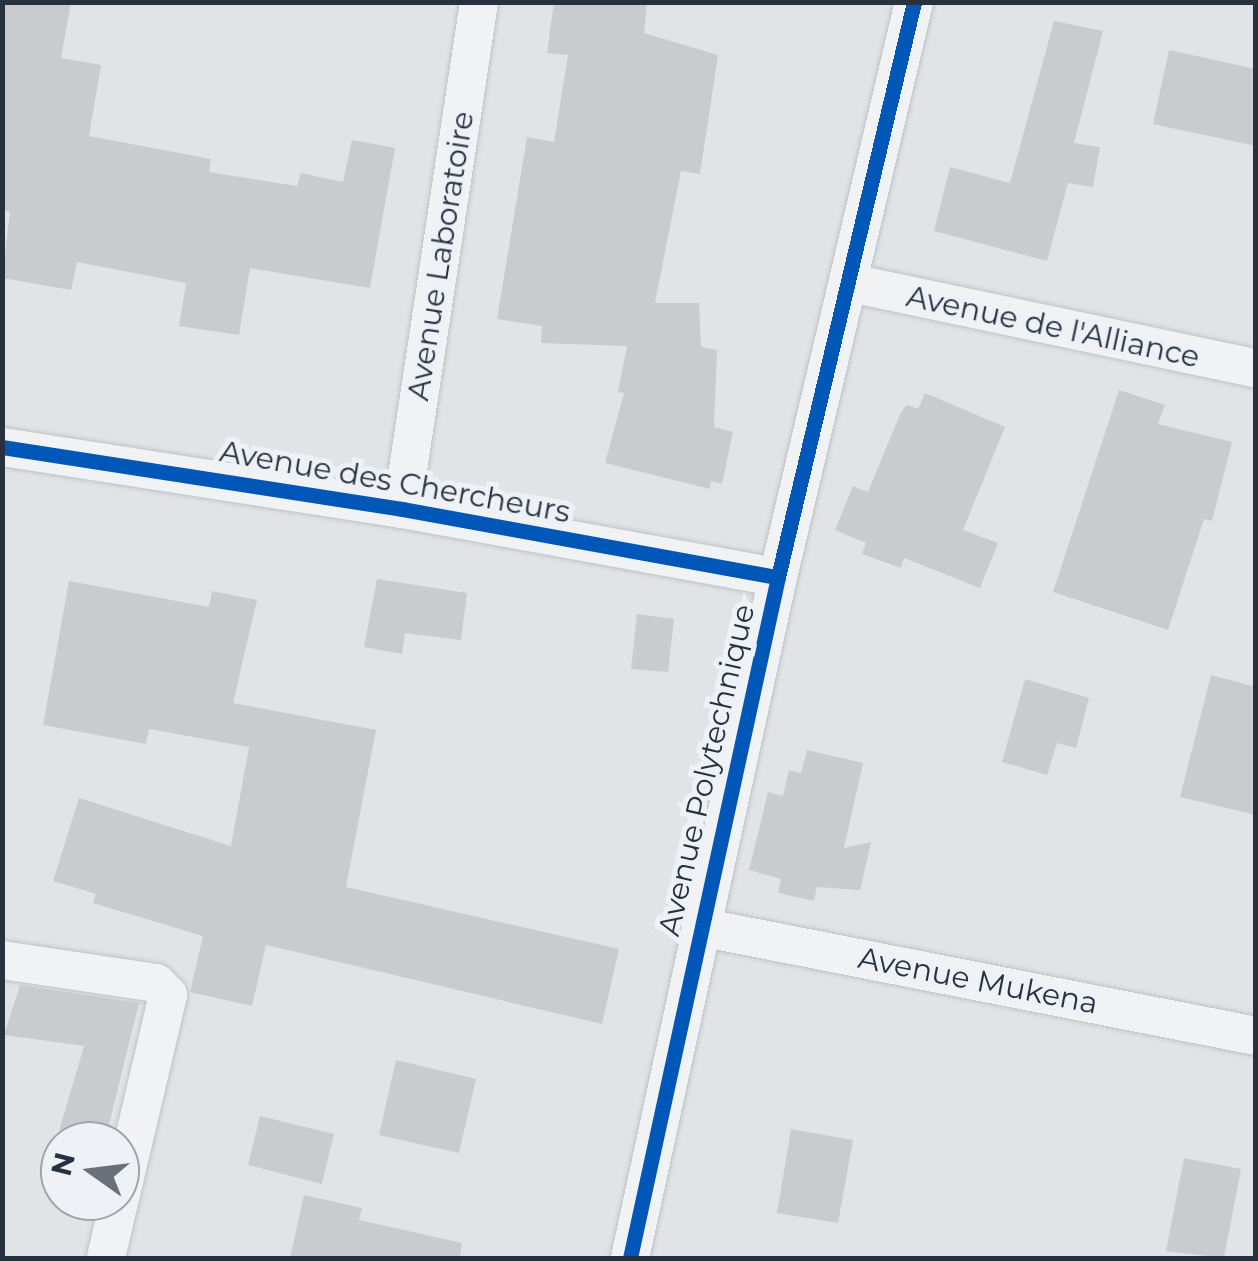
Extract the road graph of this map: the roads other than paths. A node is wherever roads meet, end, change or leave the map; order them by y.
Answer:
1 (479, 2) edge
2 (914, 2) edge
3 (851, 283) junction
4 (1256, 368) edge
5 (2, 446) edge
6 (402, 508) junction
7 (778, 577) junction
8 (700, 926) junction
9 (2, 960) edge
10 (1256, 1036) edge
11 (106, 1258) edge
12 (630, 1258) edge

1 - 6 street, Avenue Laboratoire
2 - 3 street, Avenue Polytechnique
3 - 4 street, Avenue de l'Alliance
3 - 7 street, Avenue Polytechnique
5 - 6 street, Avenue des Chercheurs
6 - 7 street, Avenue des Chercheurs
7 - 8 street, Avenue Polytechnique
8 - 10 street, Avenue Mukena
8 - 12 street, Avenue Polytechnique
9 - 11 street

